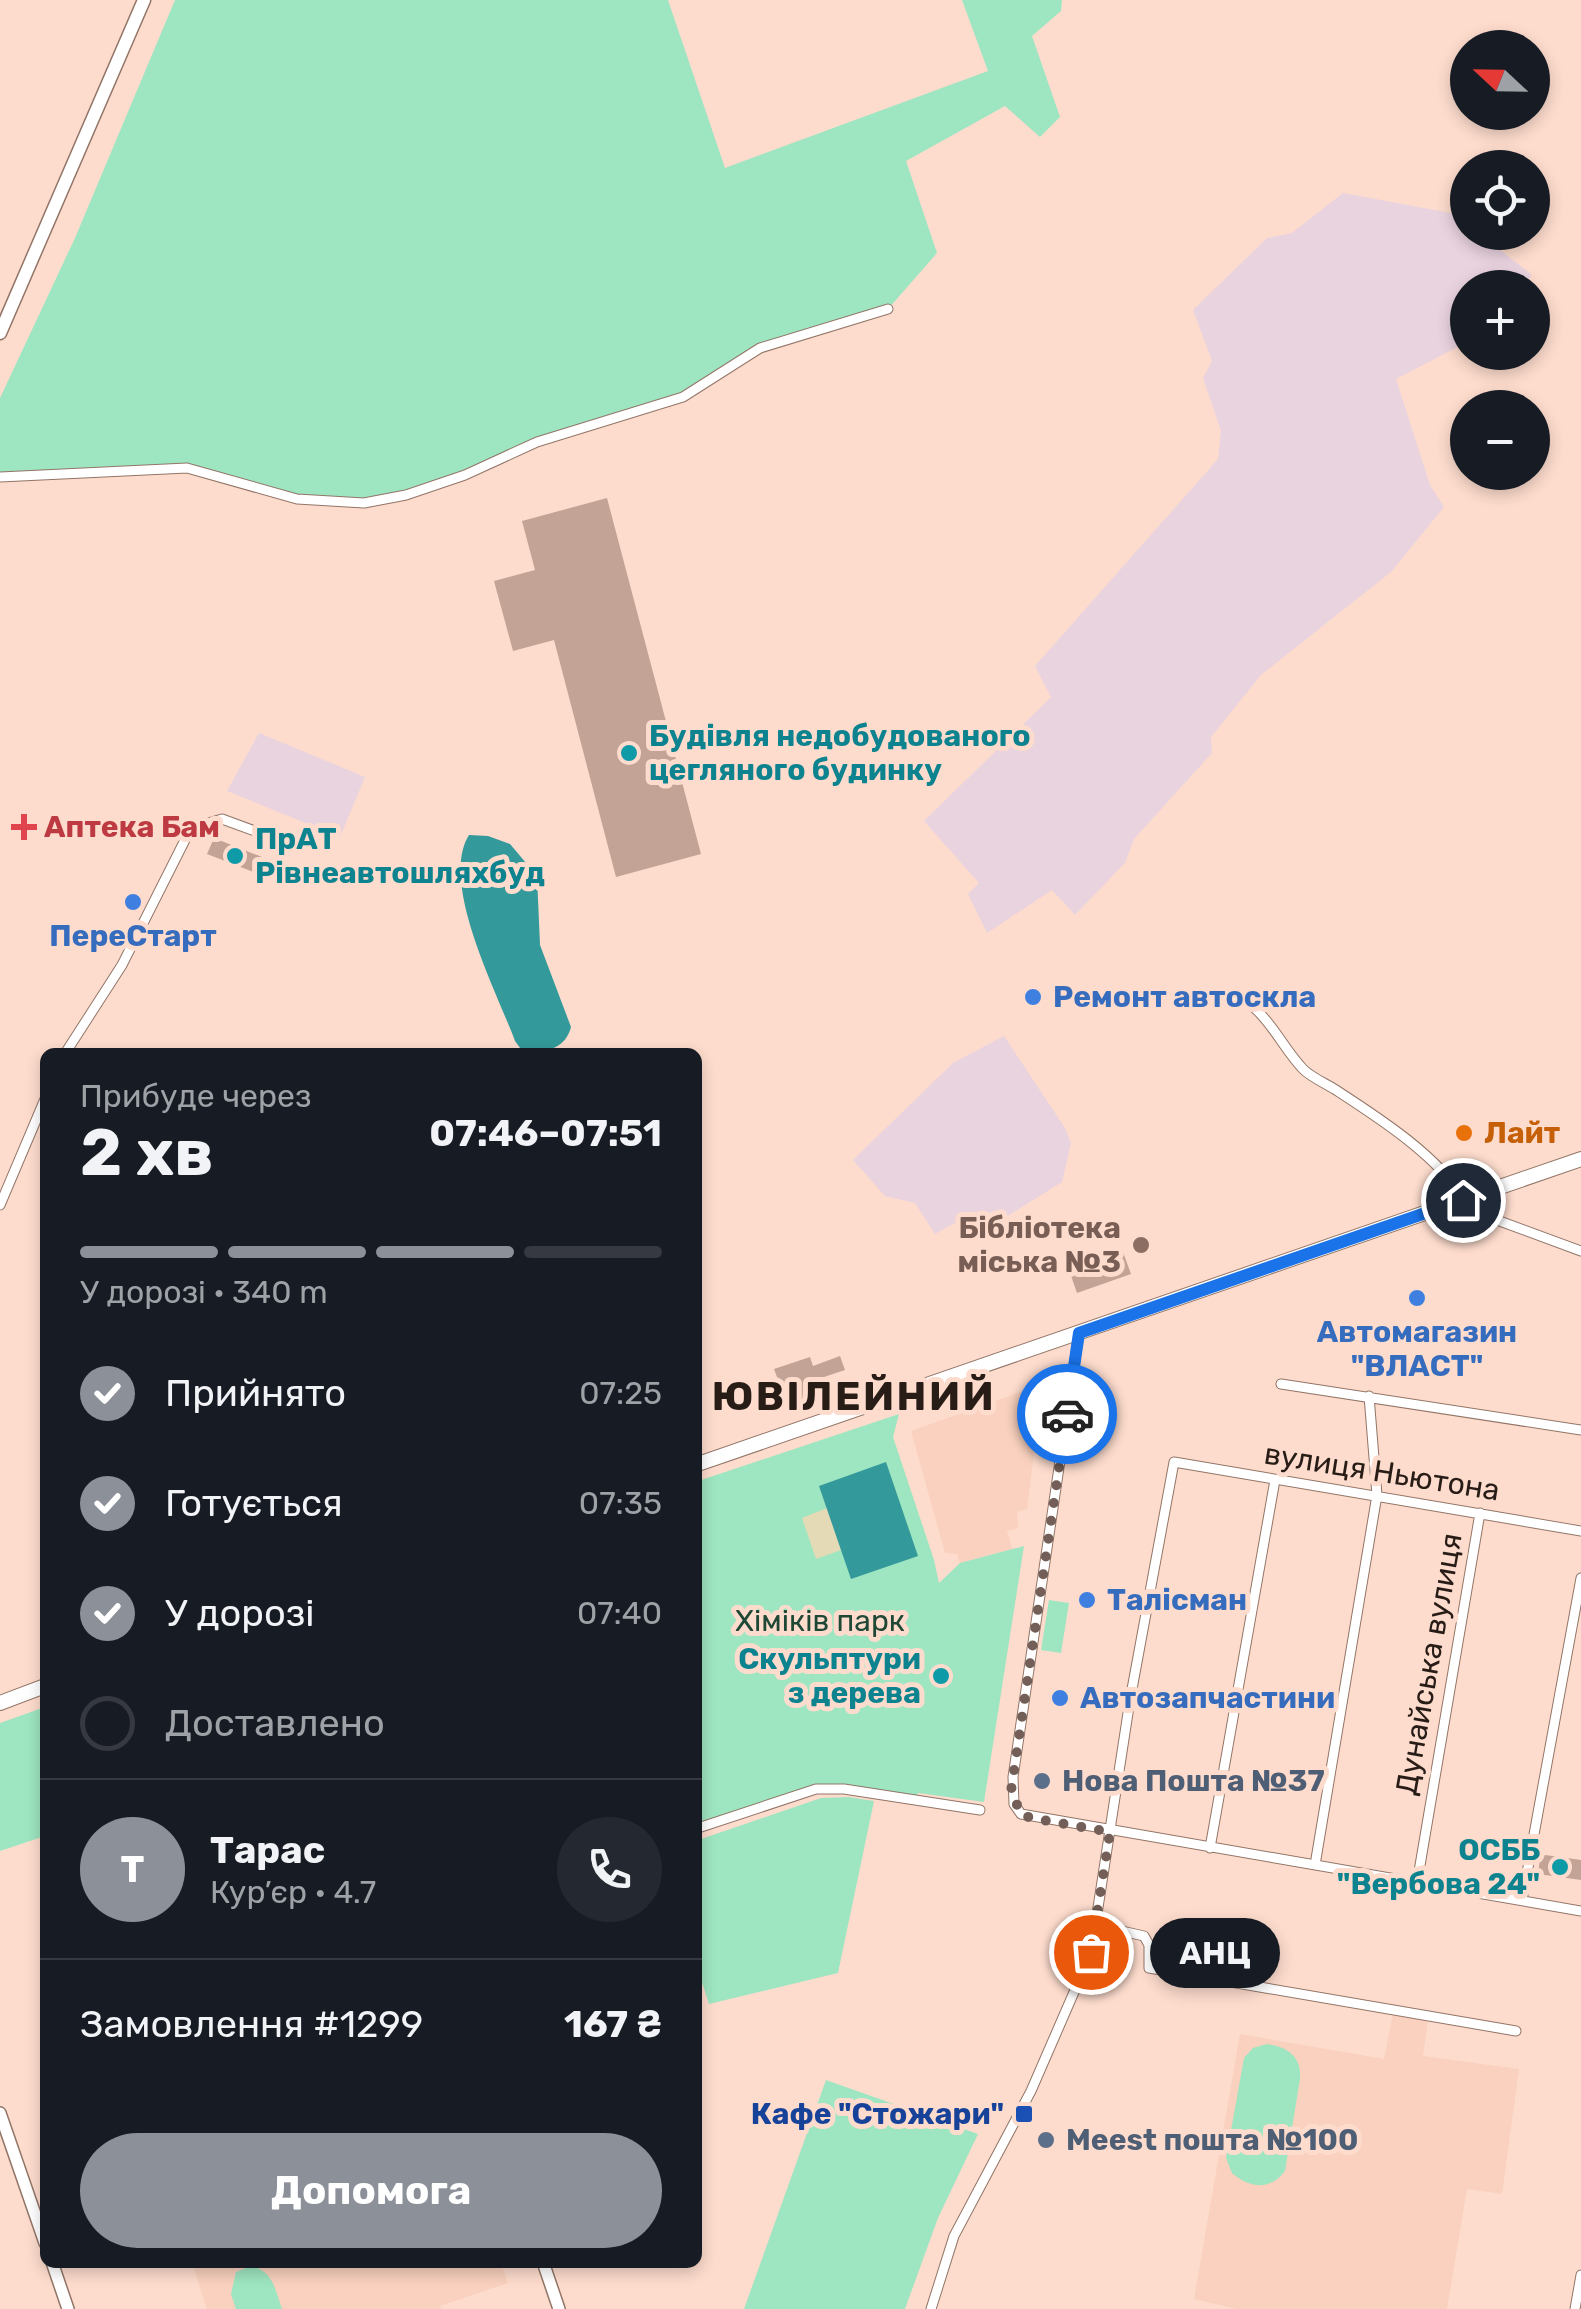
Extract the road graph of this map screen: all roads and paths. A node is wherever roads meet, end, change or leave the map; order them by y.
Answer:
1 (144, 0) edge
2 (888, 309) dead end
3 (0, 333) edge
4 (0, 478) edge
5 (263, 834) dead end
6 (1214, 992) dead end
7 (69, 1048) edge
8 (40, 1111) edge
9 (1581, 1159) edge
10 (1465, 1204) junction
11 (0, 1205) edge
12 (1581, 1252) edge
13 (1079, 1333) junction
14 (1281, 1384) dead end
15 (1369, 1396) junction
16 (1581, 1430) edge
17 (702, 1463) edge
18 (1275, 1480) junction
19 (1377, 1495) junction
20 (1480, 1513) junction
21 (1581, 1531) edge
22 (1581, 1578) edge
23 (40, 1688) edge
24 (0, 1703) edge
25 (980, 1810) dead end
26 (702, 1827) edge
27 (1110, 1832) junction
28 (1210, 1848) junction
29 (1315, 1865) junction
30 (1417, 1883) junction
31 (1522, 1900) junction
32 (1581, 1911) edge
33 (1096, 1925) junction
34 (1516, 2031) dead end
35 (0, 2113) edge
36 (40, 2229) edge
37 (54, 2268) edge
38 (545, 2268) edge
39 (1581, 2275) edge
40 (68, 2309) edge
41 (559, 2309) edge
42 (932, 2309) edge
43 (1575, 2309) edge

1 - 3 main road
2 - 4 street
5 - 7 street
6 - 10 street
8 - 11 street
9 - 10 main road
10 - 12 street
10 - 13 main road
13 - 17 main road
13 - 27 street
14 - 15 street
15 - 16 street
15 - 19 street
18 - 19 street, вулиця Ньютона
18 - 27 street, вулиця Ньютона
18 - 28 street
19 - 20 street, вулиця Ньютона
19 - 29 street
20 - 21 street, вулиця Ньютона
20 - 30 street, Дунайська вулиця
22 - 31 street
23 - 24 main road
25 - 26 street
27 - 28 street
27 - 33 street
28 - 29 street
29 - 30 street
30 - 31 street
31 - 32 street
33 - 34 street
33 - 42 street
35 - 36 street
37 - 40 street
38 - 41 street
39 - 43 street

